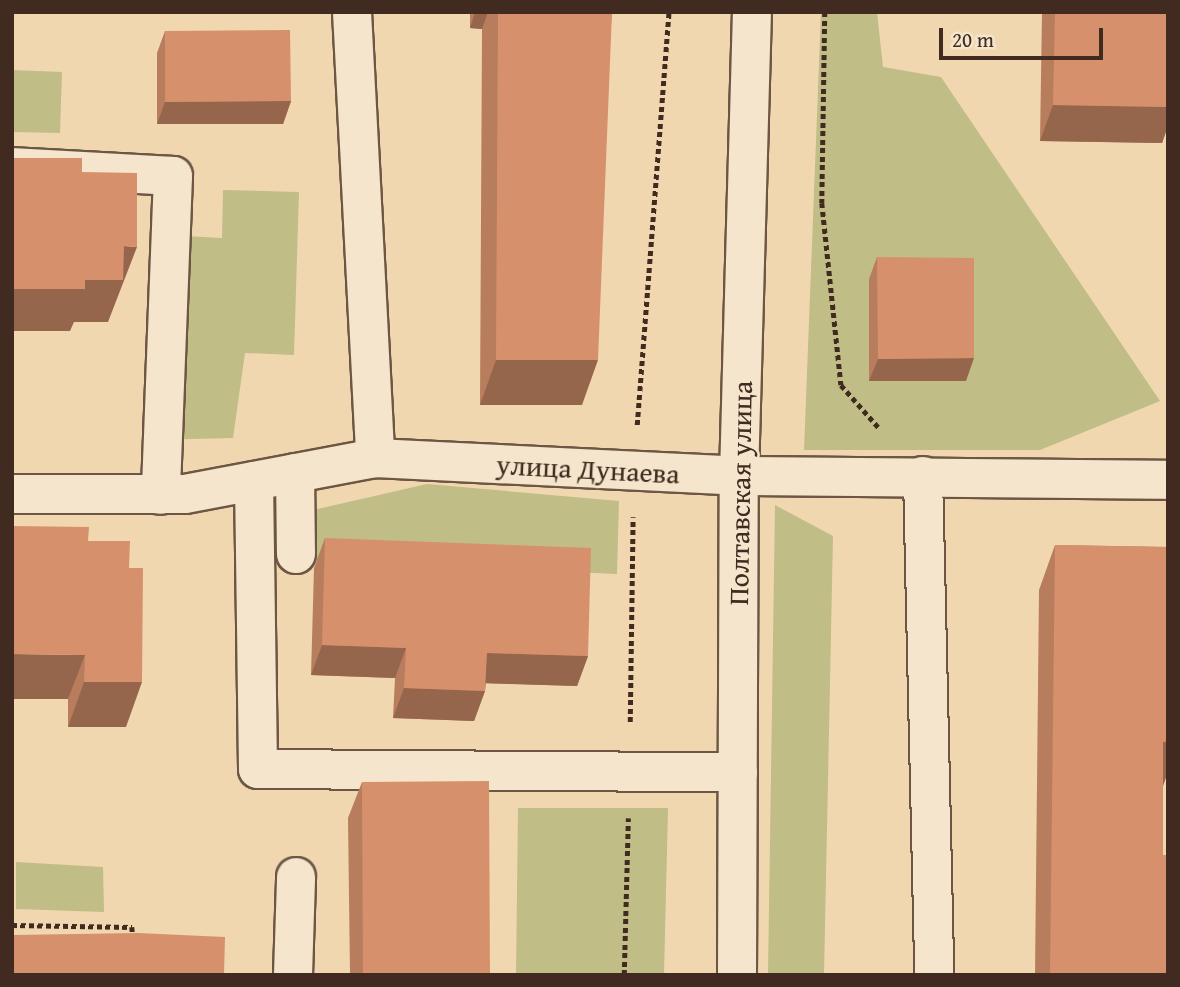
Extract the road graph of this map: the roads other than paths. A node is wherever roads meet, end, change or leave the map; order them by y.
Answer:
1 (352, 12) edge
2 (752, 12) edge
3 (12, 167) edge
4 (375, 458) junction
5 (295, 473) junction
6 (738, 476) junction
7 (923, 476) junction
8 (1168, 480) edge
9 (254, 481) junction
10 (12, 494) edge
11 (161, 495) junction
12 (296, 554) dead end
13 (737, 772) junction
14 (296, 877) dead end
15 (293, 975) edge
16 (737, 975) edge
17 (934, 975) edge

1 - 4 street
2 - 6 street, Полтавская улица
3 - 11 street
4 - 5 street, улица Дунаева
4 - 6 street, улица Дунаева
5 - 9 street, улица Дунаева
5 - 12 street
6 - 7 street, улица Дунаева
6 - 13 street, Полтавская улица
7 - 8 street, улица Дунаева
7 - 17 street
9 - 11 street, улица Дунаева
9 - 13 street
10 - 11 street, улица Дунаева
13 - 16 street, Полтавская улица
14 - 15 street

